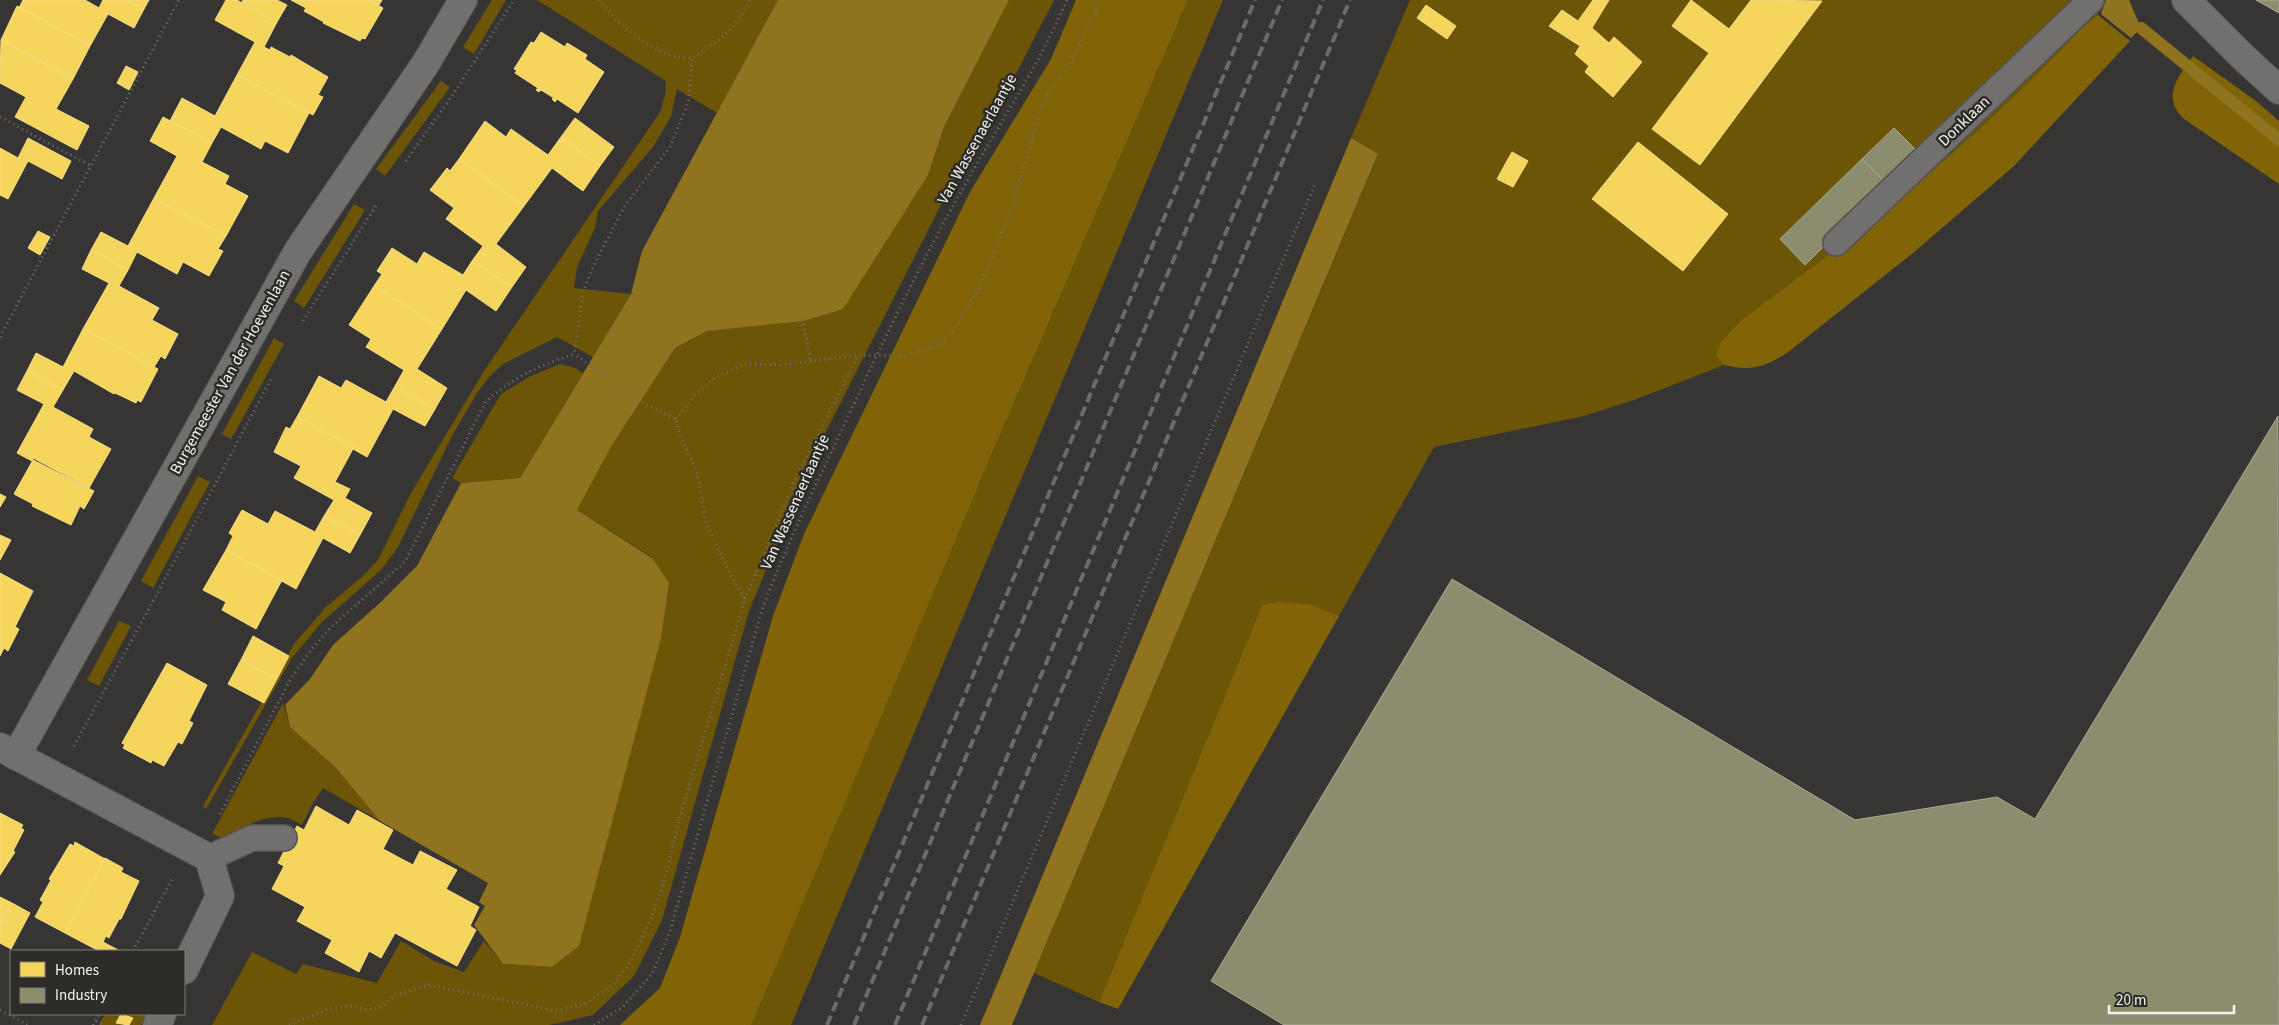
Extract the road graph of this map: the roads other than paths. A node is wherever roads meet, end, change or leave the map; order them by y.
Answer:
1 (463, 0) edge
2 (2091, 0) edge
3 (2186, 0) edge
4 (2279, 90) edge
5 (1836, 243) dead end
6 (8, 752) edge
7 (284, 838) dead end
8 (199, 853) junction
9 (185, 968) edge

1 - 6 street, Burgemeester Van der Hoevenlaan
2 - 5 lane, Donklaan
3 - 4 street
6 - 8 street
7 - 8 lane
8 - 9 street

